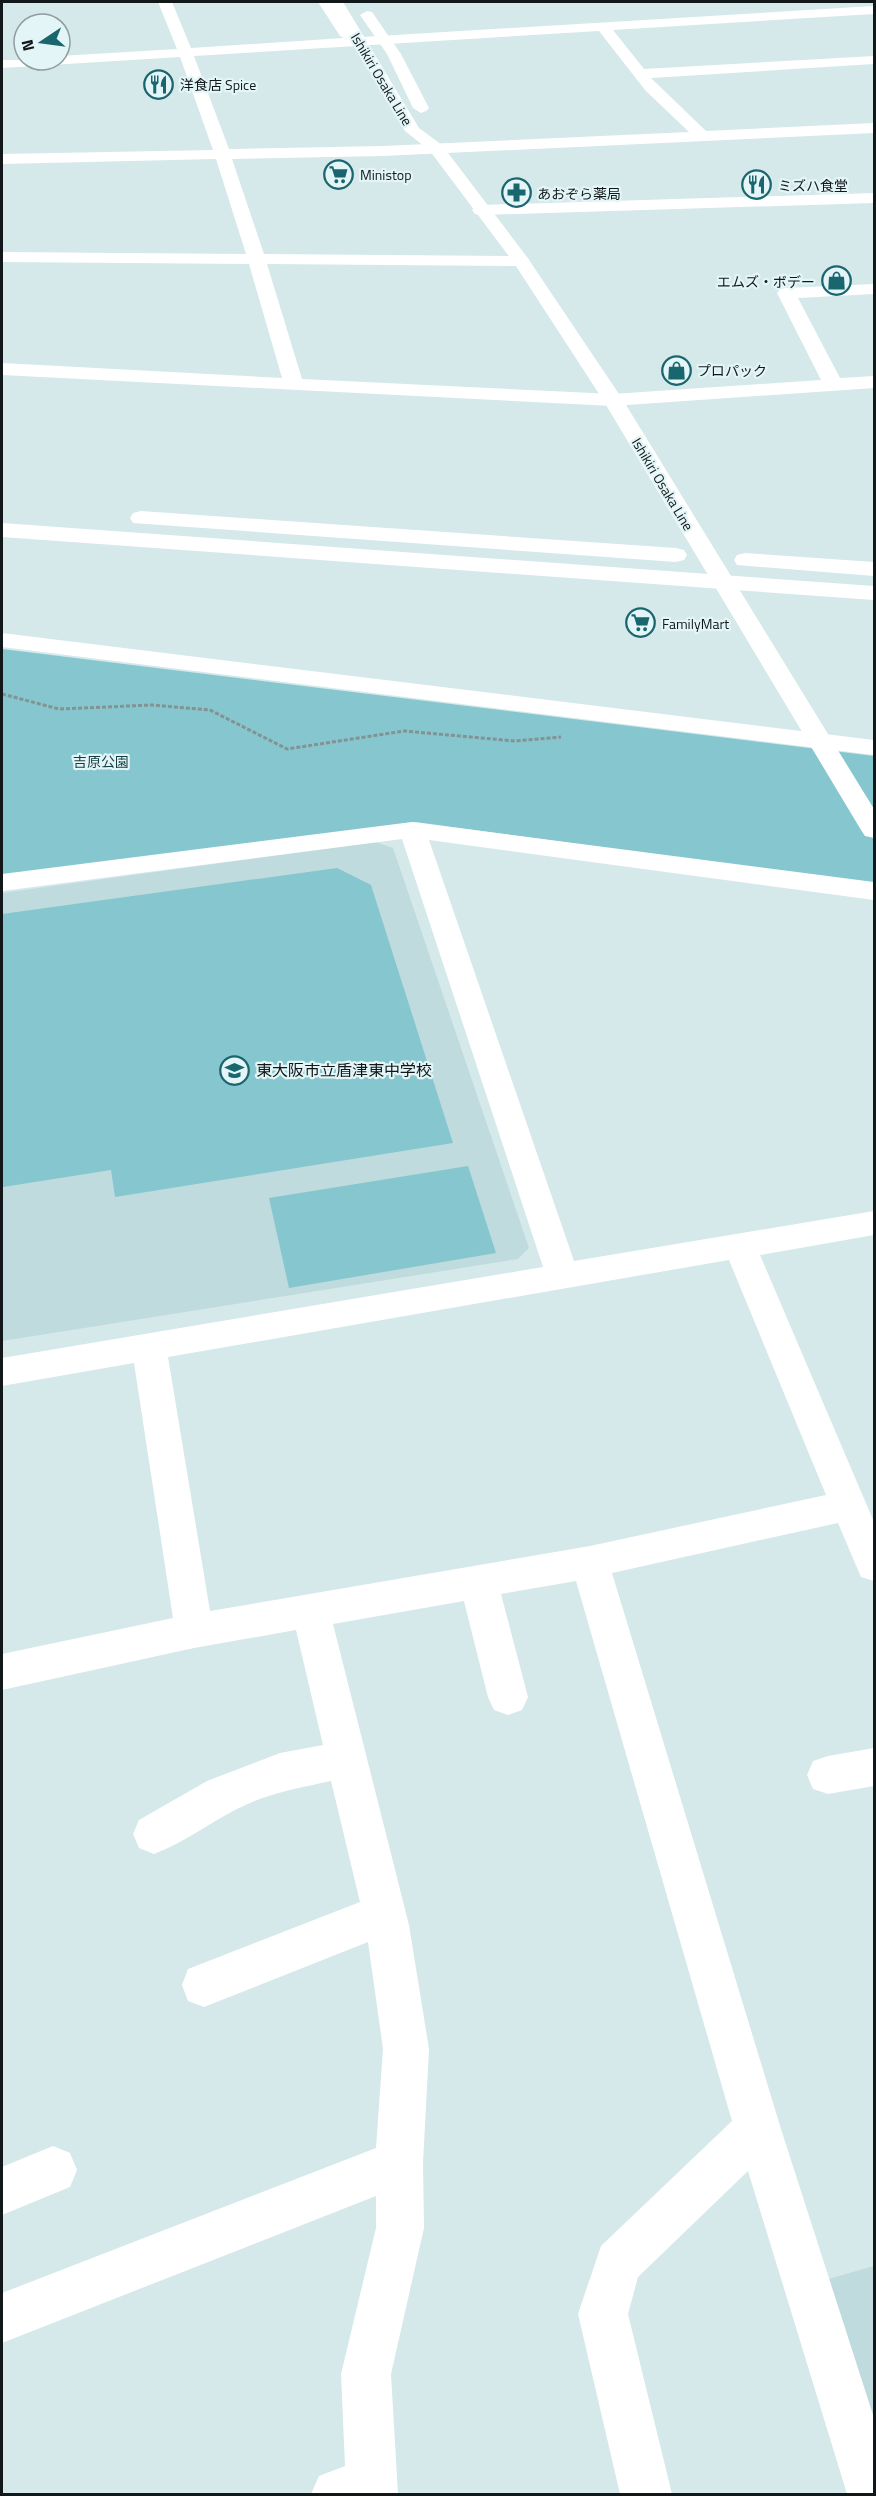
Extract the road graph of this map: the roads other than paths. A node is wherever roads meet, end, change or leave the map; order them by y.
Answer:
1 (165, 2) edge
2 (325, 2) edge
3 (336, 2) edge
4 (358, 2) edge
5 (868, 10) edge
6 (874, 24) edge
7 (602, 26) junction
8 (384, 40) junction
9 (360, 42) junction
10 (187, 52) junction
11 (874, 60) edge
12 (2, 64) edge
13 (640, 74) junction
14 (874, 128) edge
15 (702, 136) junction
16 (436, 148) junction
17 (223, 154) junction
18 (2, 159) edge
19 (874, 198) edge
20 (481, 210) junction
21 (2, 257) edge
22 (257, 259) junction
23 (520, 261) junction
24 (874, 290) edge
25 (2, 369) edge
26 (874, 382) edge
27 (833, 383) junction
28 (294, 384) junction
29 (613, 400) junction
30 (121, 516) dead end
31 (2, 530) edge
32 (707, 557) junction
33 (874, 568) edge
34 (723, 580) junction
35 (874, 593) edge
36 (2, 640) edge
37 (820, 741) junction
38 (874, 748) edge
39 (412, 830) junction
40 (874, 830) edge
41 (2, 882) edge
42 (874, 891) edge
43 (874, 1223) edge
44 (740, 1246) junction
45 (563, 1276) junction
46 (149, 1347) junction
47 (2, 1372) edge
48 (850, 1505) junction
49 (590, 1562) junction
50 (874, 1565) edge
51 (478, 1581) junction
52 (310, 1609) junction
53 (194, 1631) junction
54 (2, 1672) edge
55 (508, 1697) dead end
56 (347, 1759) junction
57 (874, 1767) edge
58 (828, 1776) dead end
59 (154, 1834) dead end
60 (384, 1914) junction
61 (204, 1985) dead end
62 (758, 2129) junction
63 (399, 2163) junction
64 (53, 2170) dead end
65 (2, 2191) edge
66 (2, 2318) edge
67 (360, 2491) edge
68 (646, 2494) edge
69 (873, 2494) edge

1 - 10 street
2 - 9 street
3 - 9 street, Ishikiri Osaka Line
4 - 8 street, Ishikiri Osaka Line
5 - 6 street
5 - 7 street
7 - 8 street
7 - 13 street
8 - 9 street
8 - 16 street, Ishikiri Osaka Line
9 - 10 street
9 - 16 street, Ishikiri Osaka Line
10 - 12 street
10 - 17 street
11 - 13 street
13 - 15 street
14 - 15 street
15 - 16 street
16 - 17 street
16 - 20 street, Ishikiri Osaka Line
17 - 18 street
17 - 22 street
19 - 20 street
20 - 23 street, Ishikiri Osaka Line
21 - 22 street
22 - 23 street
22 - 28 street
23 - 29 street, Ishikiri Osaka Line
24 - 27 street
25 - 28 street
26 - 27 street
27 - 29 street
28 - 29 street
29 - 32 street, Ishikiri Osaka Line
30 - 32 street
31 - 34 street
32 - 33 street
32 - 34 street, Ishikiri Osaka Line
34 - 35 street
34 - 37 street, Ishikiri Osaka Line
36 - 37 street
37 - 38 street
37 - 40 street, Ishikiri Osaka Line
39 - 41 street
39 - 42 street
39 - 45 street
43 - 44 street
44 - 45 street
44 - 48 street
45 - 46 street
46 - 47 street
46 - 53 street
48 - 49 street
48 - 50 street
49 - 51 street
49 - 62 street
51 - 52 street
51 - 55 street
52 - 53 street
52 - 56 street
53 - 54 street
56 - 59 street
56 - 60 street
57 - 58 street
60 - 61 street
60 - 63 street
62 - 68 street
62 - 69 street
63 - 66 street
63 - 67 street
64 - 65 street

